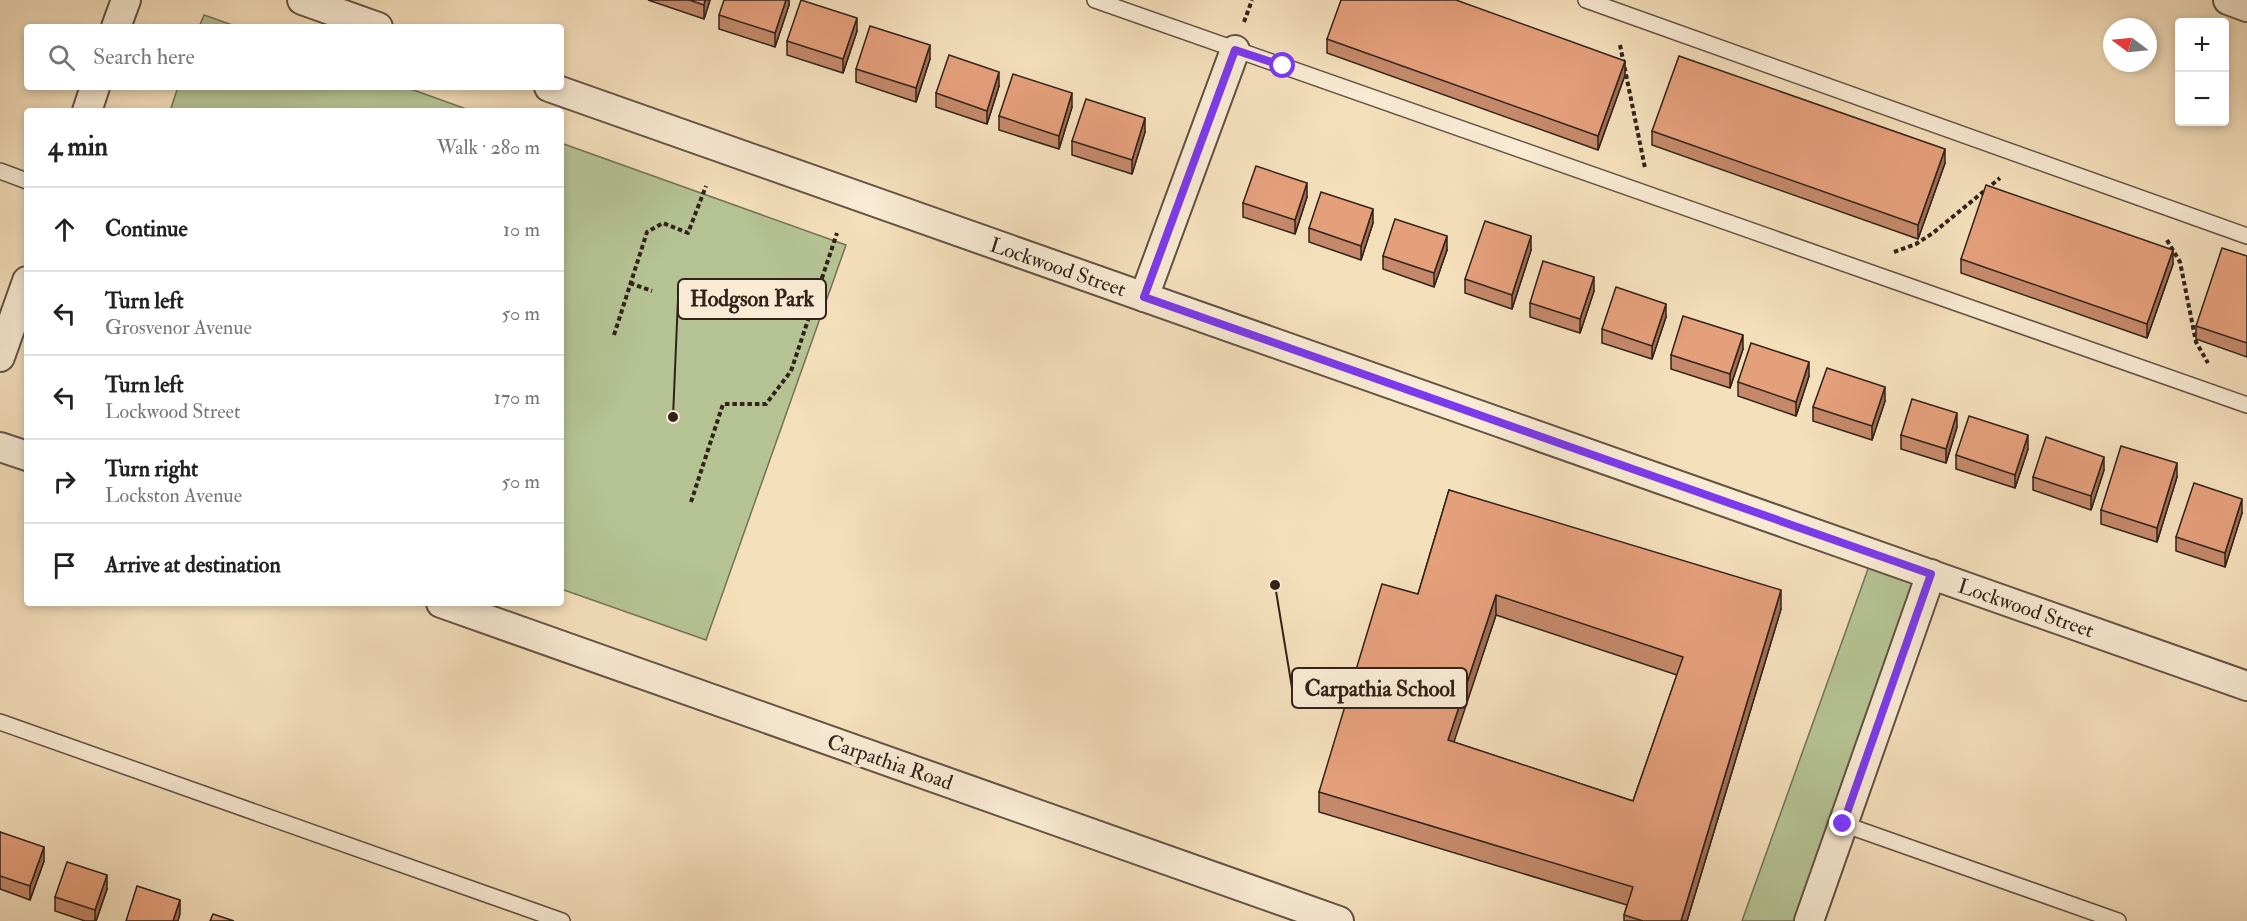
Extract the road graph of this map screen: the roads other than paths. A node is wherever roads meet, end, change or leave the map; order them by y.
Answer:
1 (126, 0) edge
2 (302, 0) edge
3 (1095, 0) edge
4 (1586, 0) edge
5 (2228, 0) edge
6 (2247, 7) edge
7 (117, 24) edge
8 (370, 24) edge
9 (1235, 50) junction
10 (94, 90) edge
11 (558, 90) edge
12 (88, 108) edge
13 (0, 171) edge
14 (24, 180) edge
15 (2247, 236) edge
16 (24, 289) edge
17 (1144, 297) junction
18 (0, 357) edge
19 (2247, 405) edge
20 (0, 447) edge
21 (24, 455) edge
22 (1931, 574) junction
23 (449, 606) edge
24 (2247, 686) edge
25 (0, 722) edge
26 (1843, 824) junction
27 (562, 921) edge
28 (1339, 921) edge
29 (1809, 921) edge
30 (2118, 921) edge

1 - 7 street
2 - 8 street
3 - 9 lane
4 - 15 lane
5 - 6 street
9 - 17 street
9 - 19 lane
10 - 12 street
11 - 17 street, Lockwood Street
13 - 14 lane
16 - 18 street
17 - 22 street, Lockwood Street
20 - 21 street
22 - 24 street, Lockwood Street
22 - 26 street
23 - 28 street, Carpathia Road
25 - 27 lane
26 - 29 street
26 - 30 lane

